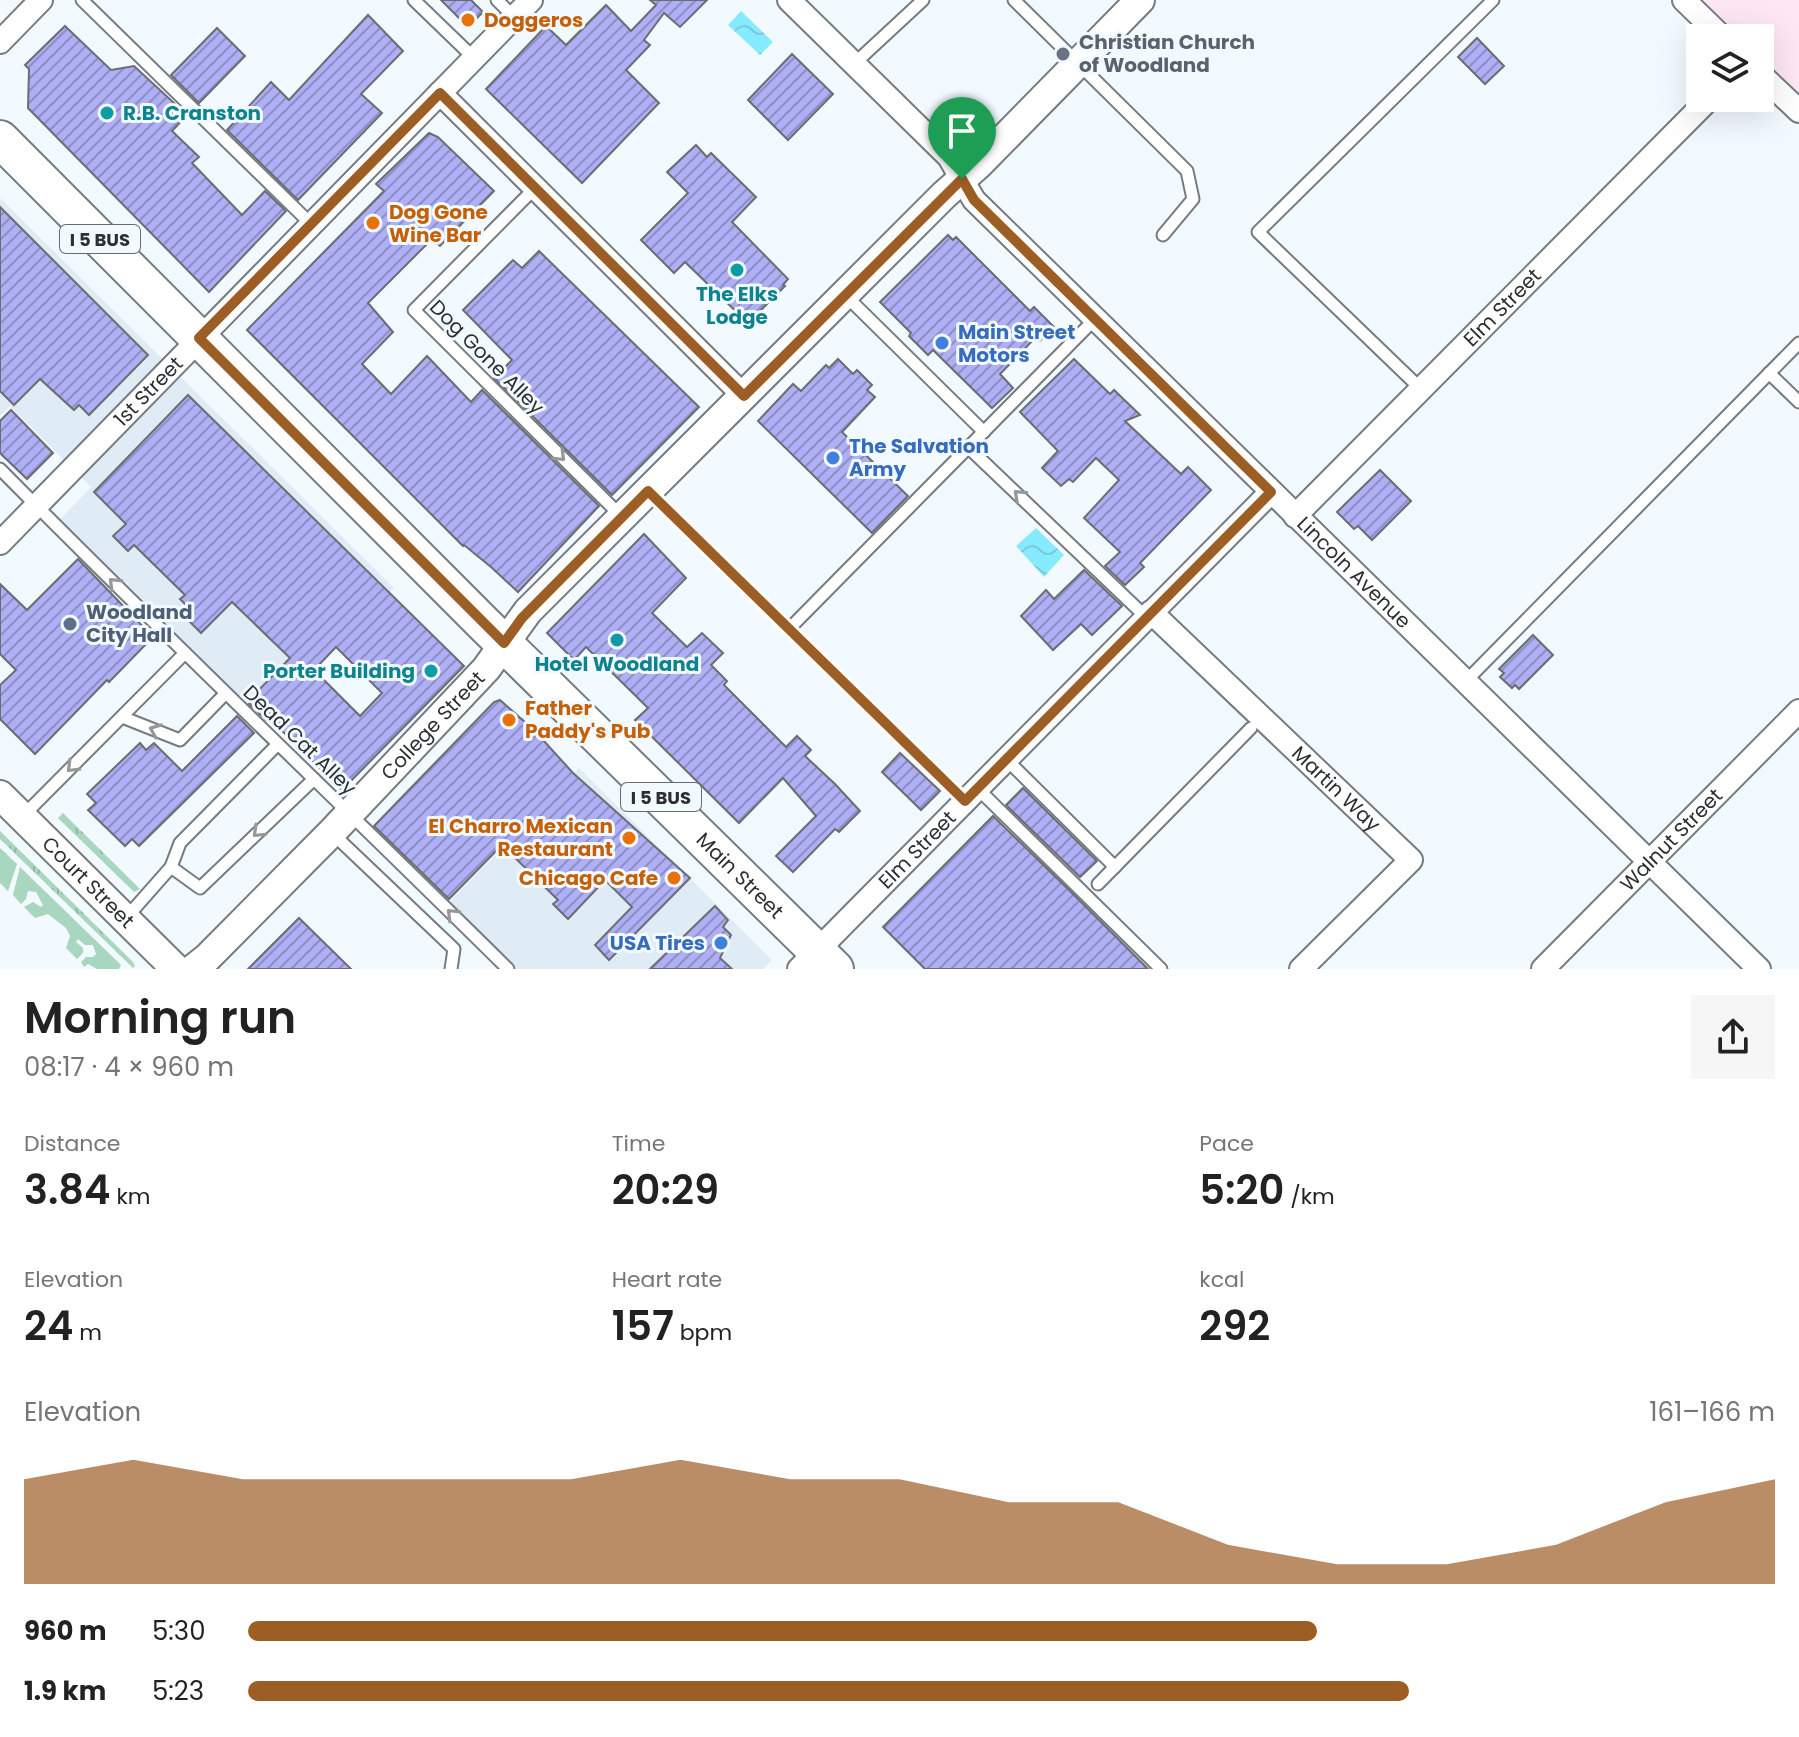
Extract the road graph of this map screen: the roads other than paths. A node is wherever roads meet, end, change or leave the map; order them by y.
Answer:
1 (41, 0) edge
2 (82, 0) edge
3 (414, 0) edge
4 (497, 0) edge
5 (531, 0) edge
6 (923, 0) edge
7 (1014, 0) edge
8 (1140, 0) edge
9 (1493, 0) edge
10 (1684, 0) edge
11 (800, 6) edge
12 (514, 17) junction
13 (1709, 24) edge
14 (0, 42) edge
15 (474, 58) junction
16 (854, 64) junction
17 (1077, 65) junction
18 (1774, 87) edge
19 (440, 93) junction
20 (1799, 111) edge
21 (1696, 112) edge
22 (0, 139) edge
23 (962, 179) junction
24 (535, 188) junction
25 (311, 224) junction
26 (1163, 235) dead end
27 (844, 294) junction
28 (1095, 319) junction
29 (199, 338) junction
30 (1799, 343) edge
31 (1769, 373) junction
32 (1421, 389) junction
33 (744, 396) junction
34 (1799, 402) edge
35 (984, 432) junction
36 (969, 448) junction
37 (0, 469) edge
38 (648, 491) junction
39 (1271, 492) junction
40 (37, 506) junction
41 (1295, 516) junction
42 (622, 517) junction
43 (0, 543) edge
44 (1148, 614) junction
45 (789, 629) junction
46 (504, 643) junction
47 (185, 653) junction
48 (1465, 683) junction
49 (225, 694) junction
50 (1799, 711) edge
51 (122, 717) junction
52 (1251, 728) dead end
53 (277, 745) junction
54 (1006, 759) junction
55 (314, 779) junction
56 (971, 794) junction
57 (0, 795) edge
58 (22, 817) junction
59 (341, 822) junction
60 (1649, 863) junction
61 (171, 867) junction
62 (1115, 867) junction
63 (1098, 884) dead end
64 (125, 919) junction
65 (817, 963) edge
66 (176, 969) edge
67 (193, 969) edge
68 (452, 969) edge
69 (508, 969) edge
70 (1161, 969) edge
71 (1301, 969) edge
72 (1543, 969) edge
73 (1759, 969) edge

1 - 14 street
2 - 25 lane
3 - 15 lane
4 - 12 lane
5 - 12 street, 1st Street
6 - 16 lane
7 - 17 lane
8 - 17 street, College Street
9 - 32 lane
10 - 13 street
11 - 16 street, Lincoln Avenue
12 - 15 street, 1st Street
15 - 19 street, 1st Street
16 - 23 street, Lincoln Avenue
17 - 23 street, College Street
17 - 26 lane
18 - 20 street
19 - 24 street
19 - 25 street, 1st Street
21 - 32 street, Elm Street
22 - 29 main road, Main Street / I 5 BUS
23 - 27 street, College Street
23 - 28 street, Lincoln Avenue
24 - 33 street
24 -> 42 lane, Dog Gone Alley
25 - 29 street, 1st Street
27 - 33 street, College Street
27 - 35 lane
28 - 35 lane
28 - 39 street, Lincoln Avenue
29 - 40 street, 1st Street
29 - 46 main road, Main Street / I 5 BUS
30 - 31 lane
31 - 34 lane
31 - 48 lane
32 - 41 street, Elm Street
33 - 38 street, College Street
35 - 36 lane
44 -> 36 lane
36 - 45 lane
37 - 40 lane, Dead Cat Alley
38 - 42 street, College Street
38 - 45 lane
39 - 41 street, Lincoln Avenue
39 - 44 street, Elm Street
40 - 43 street, 1st Street
47 -> 40 lane, Dead Cat Alley
41 - 48 street, Lincoln Avenue
42 - 46 street, College Street
44 - 54 street, Elm Street
44 - 71 street, Martin Way
45 - 56 lane
46 - 59 street, College Street
46 - 65 main road, Main Street / I 5 BUS
47 - 49 lane, Dead Cat Alley
47 - 51 lane
48 - 60 street, Lincoln Avenue
49 -> 51 lane
49 - 53 lane, Dead Cat Alley
50 - 60 street, Walnut Street
51 -> 58 lane
52 - 62 lane
53 - 55 lane, Dead Cat Alley
53 - 61 lane
54 - 56 street, Elm Street
54 - 62 lane
55 - 59 lane, Dead Cat Alley
55 -> 61 lane
56 - 65 street, Elm Street
56 - 70 lane
57 - 58 street, Court Street
58 - 64 street, Court Street
59 - 67 street, College Street
59 - 68 lane
69 -> 59 lane, Dead Cat Alley
60 - 72 street, Walnut Street
60 - 73 street, Lincoln Avenue
61 - 64 lane
62 - 63 lane
64 - 66 street, Court Street

